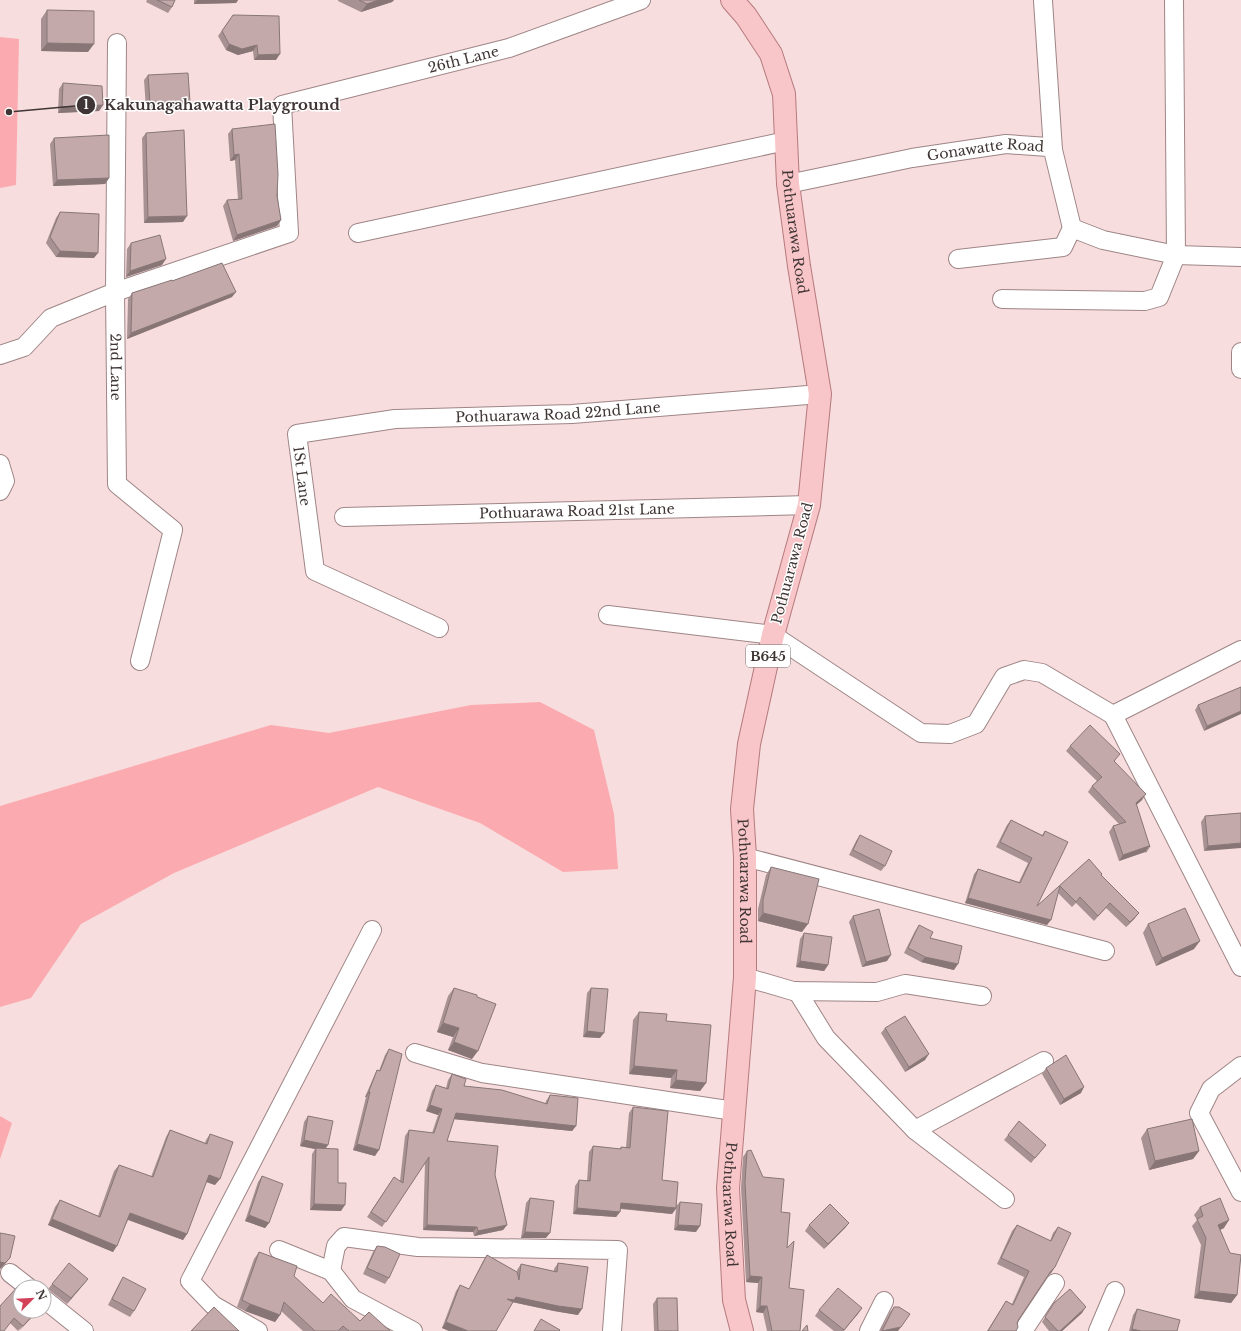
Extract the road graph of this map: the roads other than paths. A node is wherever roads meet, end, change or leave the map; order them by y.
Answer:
1 (641, 0) edge
2 (732, 0) edge
3 (1174, 0) edge
4 (1043, 1) dead end
5 (117, 43) dead end
6 (786, 141) junction
7 (1053, 150) junction
8 (788, 184) junction
9 (1072, 228) junction
10 (358, 232) dead end
11 (1176, 255) junction
12 (1241, 257) edge
13 (958, 259) dead end
14 (115, 292) junction
15 (1002, 299) dead end
16 (1241, 352) edge
17 (0, 355) edge
18 (1241, 369) edge
19 (820, 394) junction
20 (297, 434) joint
21 (0, 464) edge
22 (0, 491) edge
23 (810, 505) junction
24 (344, 517) dead end
25 (608, 615) dead end
26 (439, 628) dead end
27 (773, 635) junction
28 (1241, 650) edge
29 (140, 661) dead end
30 (1113, 715) junction
31 (745, 857) junction
32 (372, 930) dead end
33 (1105, 951) dead end
34 (1241, 967) edge
35 (745, 977) junction
36 (797, 992) junction
37 (982, 996) dead end
38 (415, 1053) dead end
39 (1044, 1061) dead end
40 (1241, 1066) edge
41 (734, 1111) junction
42 (915, 1130) junction
43 (1241, 1192) edge
44 (1005, 1199) dead end
45 (279, 1250) dead end
46 (330, 1271) junction
47 (10, 1273) dead end
48 (18, 1279) edge
49 (1055, 1283) dead end
50 (1115, 1291) dead end
51 (884, 1301) dead end
52 (52, 1305) edge
53 (84, 1331) edge
54 (258, 1331) edge
55 (413, 1331) edge
56 (612, 1331) edge
57 (742, 1331) edge
58 (869, 1331) edge
59 (1023, 1331) edge
60 (1098, 1331) edge

1 - 14 street, 26th Lane
2 - 6 main road, Pothuarawa Road / B645
3 - 11 street
4 - 7 street
5 - 14 street, 2nd Lane
6 - 8 main road, Pothuarawa Road / B645
6 - 10 street
7 - 8 street, Gonawatte Road
7 - 9 street, Gonawatte Road
8 - 19 main road, Pothuarawa Road / B645
9 - 11 street
9 - 13 street
11 - 12 street
11 - 15 street
14 - 17 street
14 - 29 street, 2nd Lane
16 - 18 street
19 - 20 street, Pothuarawa Road 22nd Lane
19 - 23 main road, Pothuarawa Road / B645
20 - 26 street, 1St Lane
21 - 22 street
23 - 24 street, Pothuarawa Road 21st Lane
23 - 27 main road, Pothuarawa Road / B645
25 - 27 street
27 - 30 street
27 - 31 main road, Pothuarawa Road / B645
28 - 30 street
30 - 34 street
31 - 33 street
31 - 35 main road, Pothuarawa Road / B645
32 - 54 street
35 - 36 street
35 - 41 main road, Pothuarawa Road / B645
36 - 37 street
36 - 42 street
38 - 41 street
39 - 42 street
40 - 43 street
41 - 57 main road, Pothuarawa Road / B645
42 - 44 street
45 - 46 street
46 - 55 street
46 - 56 street
47 - 48 street
49 - 59 street
50 - 60 street
51 - 58 street
52 - 53 street

